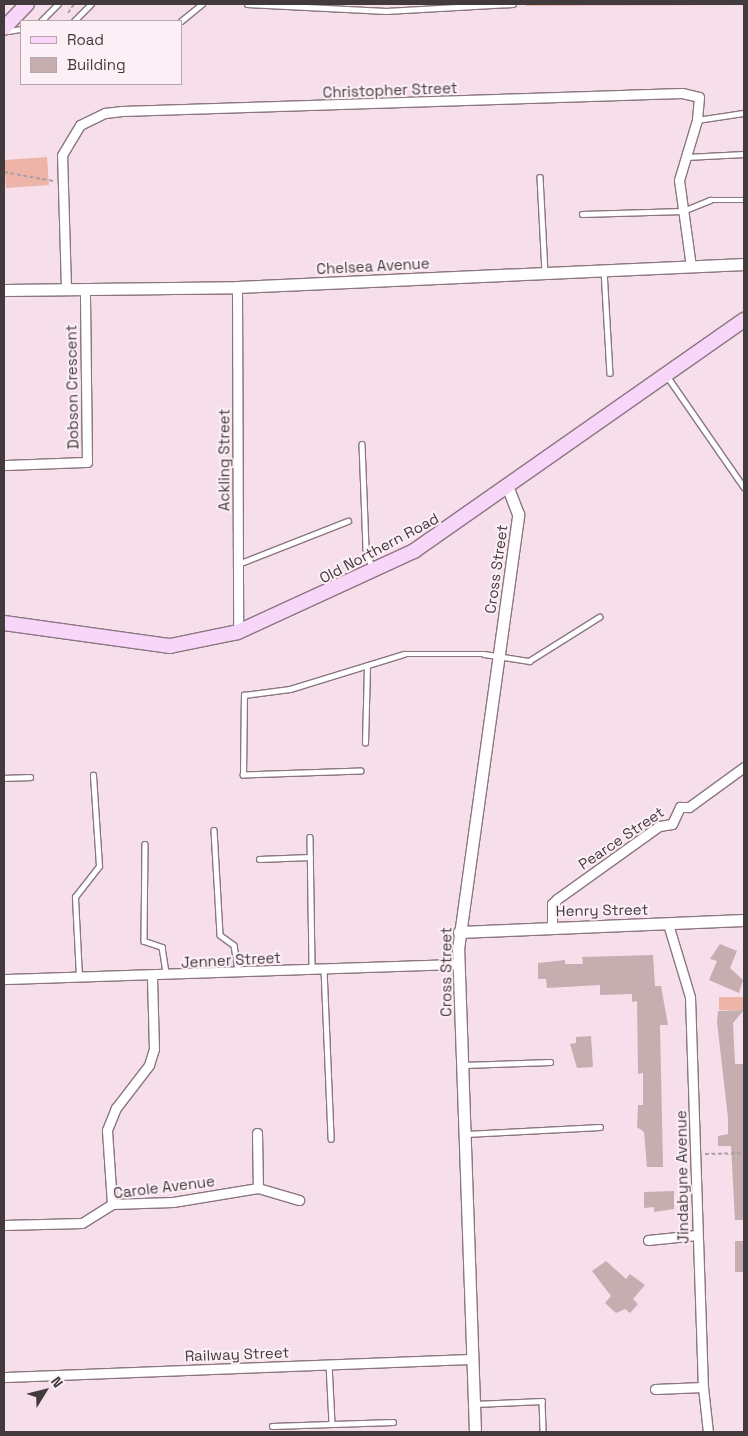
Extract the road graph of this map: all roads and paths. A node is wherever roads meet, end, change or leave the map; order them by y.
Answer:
1 (26, 4) edge
2 (58, 4) edge
3 (74, 4) edge
4 (91, 4) edge
5 (247, 4) edge
6 (513, 4) edge
7 (200, 5) edge
8 (68, 13) dead end
9 (42, 20) edge
10 (75, 20) edge
11 (182, 20) edge
12 (20, 28) edge
13 (4, 30) edge
14 (744, 113) edge
15 (697, 120) junction
16 (744, 154) edge
17 (686, 156) junction
18 (4, 172) edge
19 (540, 177) dead end
20 (61, 183) junction
21 (744, 200) edge
22 (683, 211) junction
23 (582, 214) dead end
24 (744, 264) edge
25 (691, 266) junction
26 (604, 270) junction
27 (545, 273) junction
28 (237, 287) junction
29 (66, 288) junction
30 (85, 288) junction
31 (4, 290) edge
32 (744, 320) edge
33 (610, 373) dead end
34 (666, 376) junction
35 (362, 444) dead end
36 (4, 465) edge
37 (744, 487) edge
38 (508, 488) junction
39 (348, 520) dead end
40 (238, 564) junction
41 (374, 572) junction
42 (598, 617) dead end
43 (4, 623) edge
44 (238, 632) junction
45 (498, 658) junction
46 (366, 666) junction
47 (365, 743) dead end
48 (744, 768) edge
49 (361, 771) dead end
50 (93, 775) dead end
51 (30, 777) dead end
52 (4, 778) edge
53 (214, 830) dead end
54 (310, 837) dead end
55 (145, 844) dead end
56 (310, 857) junction
57 (259, 859) dead end
58 (744, 920) edge
59 (668, 924) junction
60 (552, 926) junction
61 (460, 932) junction
62 (459, 964) junction
63 (312, 970) junction
64 (324, 970) junction
65 (238, 973) junction
66 (166, 976) junction
67 (78, 977) junction
68 (152, 977) junction
69 (4, 979) edge
70 (550, 1062) dead end
71 (462, 1065) junction
72 (600, 1127) dead end
73 (257, 1133) dead end
74 (465, 1134) junction
75 (331, 1139) dead end
76 (744, 1153) edge
77 (695, 1154) junction
78 (258, 1188) junction
79 (299, 1200) dead end
80 (112, 1204) junction
81 (4, 1225) edge
82 (697, 1235) junction
83 (648, 1240) dead end
84 (472, 1359) junction
85 (330, 1364) junction
86 (4, 1376) edge
87 (703, 1387) junction
88 (655, 1389) dead end
89 (474, 1404) junction
90 (393, 1422) dead end
91 (332, 1424) junction
92 (272, 1426) dead end
93 (475, 1432) edge
94 (543, 1432) edge
95 (708, 1432) edge

1 - 13 main road
2 - 9 lane
3 - 8 path
4 - 10 lane
5 - 6 lane
7 - 11 lane
12 - 13 lane
14 - 15 lane
15 - 17 street, Christopher Street
15 - 20 street, Christopher Street
16 - 17 lane
17 - 22 street, Christopher Street
18 - 20 path
19 - 27 lane
20 - 29 street, Christopher Street
21 - 22 lane
22 - 23 lane
22 - 25 street, Christopher Street
24 - 25 street, Chelsea Avenue
25 - 26 street, Chelsea Avenue
26 - 27 street, Chelsea Avenue
26 - 33 lane
27 - 28 street, Chelsea Avenue
28 - 30 street, Chelsea Avenue
28 - 40 street, Ackling Street
29 - 30 street, Chelsea Avenue
29 - 31 street, Chelsea Avenue
30 - 36 street, Dobson Crescent
32 - 34 main road, Old Northern Road
34 - 37 lane
34 - 38 main road, Old Northern Road
35 - 41 lane
38 - 41 main road, Old Northern Road
38 - 45 street, Cross Street
39 - 40 lane
40 - 44 street, Ackling Street
41 - 44 main road, Old Northern Road
42 - 45 lane
43 - 44 main road, Old Northern Road
45 - 46 lane
45 - 61 street, Cross Street
46 - 47 lane
46 - 49 lane
48 - 60 street, Pearce Street
50 - 67 lane
51 - 52 lane
53 - 65 lane
54 - 56 lane
55 - 66 lane
56 - 57 lane
56 - 63 lane
58 - 59 street, Henry Street
59 - 60 street, Henry Street
59 - 77 street, Jindabyne Avenue
60 - 61 street, Henry Street
61 - 62 street, Cross Street
62 - 64 street, Jenner Street
62 - 71 street, Cross Street
63 - 64 street, Jenner Street
63 - 65 street, Jenner Street
64 - 75 lane
65 - 66 street, Jenner Street
66 - 68 street, Jenner Street
67 - 68 street, Jenner Street
67 - 69 street, Jenner Street
68 - 80 street
70 - 71 lane
71 - 74 street, Cross Street
72 - 74 lane
73 - 78 street
74 - 84 street, Cross Street
76 - 77 path
77 - 82 street, Jindabyne Avenue
78 - 79 street, Carole Avenue
78 - 80 street, Carole Avenue
80 - 81 street, Carole Avenue
82 - 83 street
82 - 87 street, Jindabyne Avenue
84 - 85 street, Railway Street
84 - 89 street, Cross Street
85 - 86 street, Railway Street
85 - 91 lane
87 - 88 street
87 - 95 street, Jindabyne Avenue
89 - 93 street, Cross Street
89 - 94 lane
90 - 91 lane
91 - 92 lane

